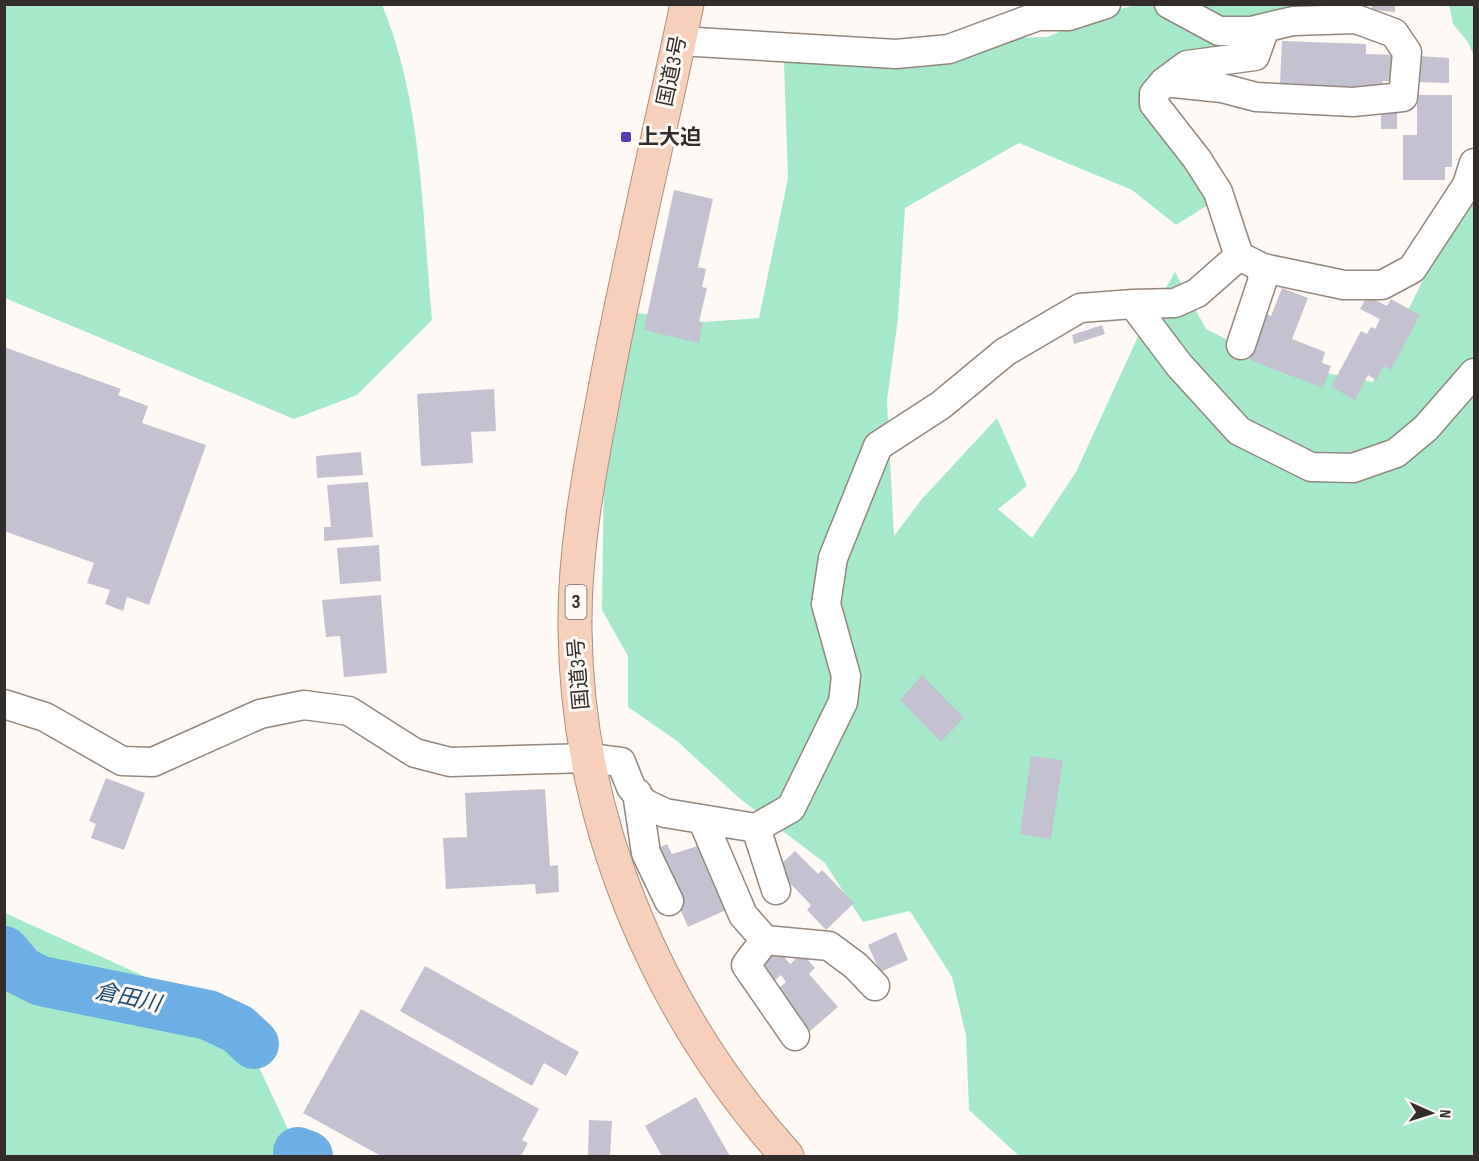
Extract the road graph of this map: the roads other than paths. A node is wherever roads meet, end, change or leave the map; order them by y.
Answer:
1 (687, 4) edge
2 (1106, 4) edge
3 (1169, 4) edge
4 (1040, 10) edge
5 (1265, 28) junction
6 (679, 41) junction
7 (1164, 82) junction
8 (1474, 163) edge
9 (1251, 262) junction
10 (1133, 304) junction
11 (1241, 345) dead end
12 (1474, 372) edge
13 (4, 704) edge
14 (589, 758) junction
15 (636, 793) junction
16 (702, 819) junction
17 (756, 828) junction
18 (776, 890) dead end
19 (669, 901) dead end
20 (765, 940) junction
21 (875, 986) dead end
22 (795, 1036) dead end
23 (787, 1156) edge

1 - 6 highway, 国道3号 / 3
2 - 4 street
3 - 5 street
4 - 6 street
5 - 7 street
5 - 7 street
6 - 14 highway, 国道3号 / 3
7 - 9 street
8 - 9 street
9 - 10 street
9 - 11 street
10 - 12 street
10 - 17 street
13 - 14 street
14 - 15 street
14 - 23 highway, 国道3号 / 3
15 - 16 street
15 - 19 street
16 - 17 street
16 - 20 street
17 - 18 street
20 - 21 street
20 - 22 street

